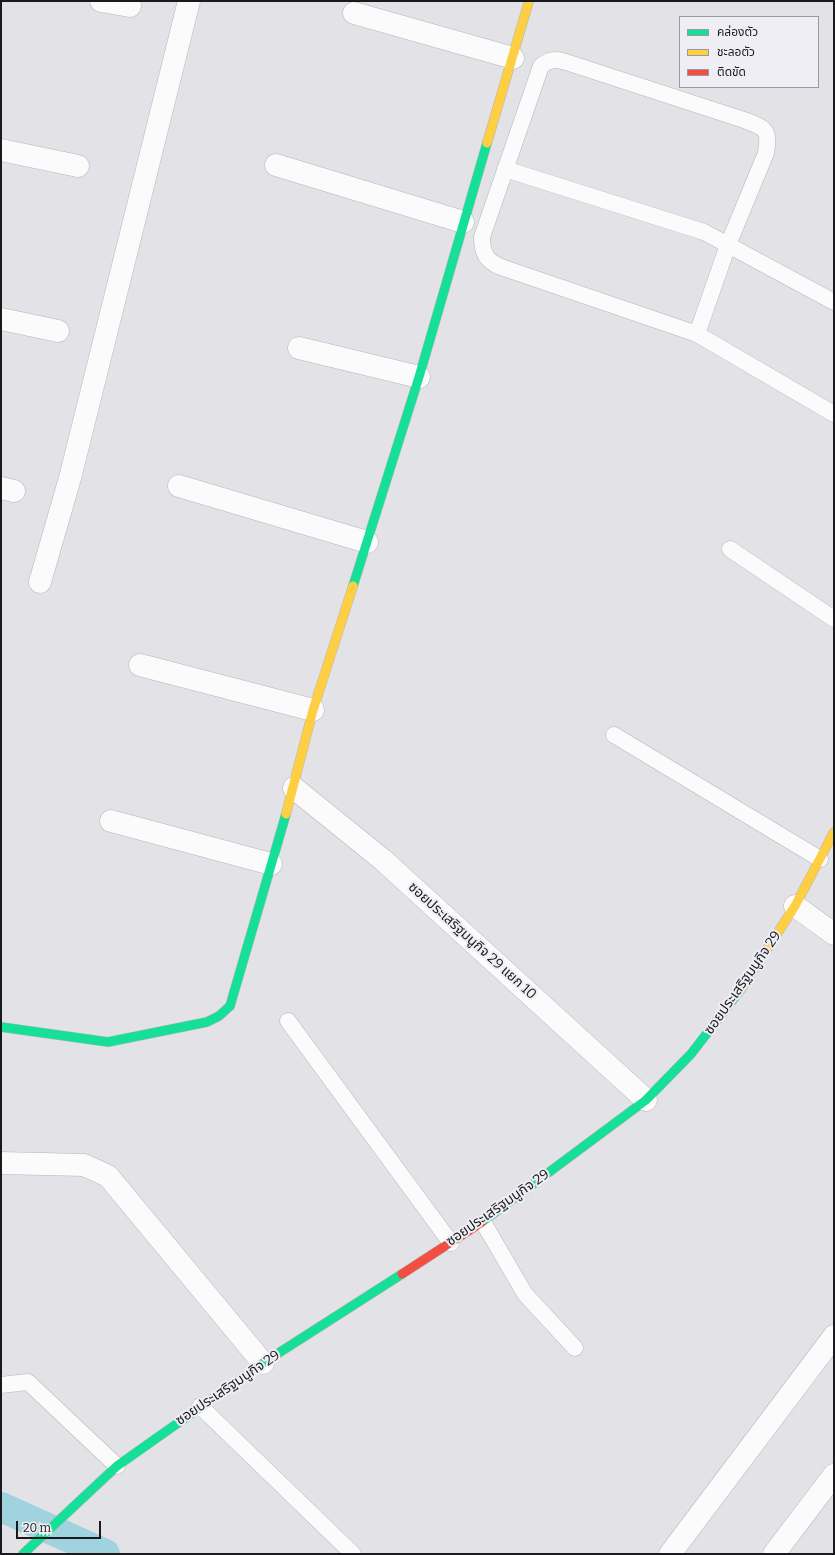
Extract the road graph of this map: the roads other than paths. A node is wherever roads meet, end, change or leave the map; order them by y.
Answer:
1 (100, 1) edge
2 (188, 1) edge
3 (529, 1) edge
4 (130, 6) dead end
5 (354, 13) dead end
6 (513, 58) junction
7 (1, 150) edge
8 (276, 165) dead end
9 (78, 166) dead end
10 (505, 168) junction
11 (464, 222) junction
12 (728, 245) junction
13 (834, 302) edge
14 (1, 318) edge
15 (58, 331) dead end
16 (697, 334) junction
17 (299, 348) dead end
18 (419, 377) junction
19 (834, 414) edge
20 (179, 486) dead end
21 (367, 542) junction
22 (730, 549) dead end
23 (40, 582) dead end
24 (834, 619) edge
25 (140, 665) dead end
26 (313, 710) junction
27 (614, 735) dead end
28 (294, 788) junction
29 (111, 821) dead end
30 (834, 832) edge
31 (820, 859) junction
32 (271, 864) junction
33 (795, 906) junction
34 (834, 934) edge
35 (288, 1021) dead end
36 (1, 1026) edge
37 (646, 1100) junction
38 (1, 1164) edge
39 (483, 1222) junction
40 (451, 1242) junction
41 (834, 1336) edge
42 (575, 1348) dead end
43 (263, 1363) junction
44 (1, 1385) edge
45 (200, 1406) junction
46 (117, 1466) junction
47 (834, 1475) edge
48 (23, 1554) edge
49 (353, 1554) edge
50 (670, 1554) edge
51 (774, 1554) edge

1 - 4 street
2 - 23 street
3 - 6 street
5 - 6 street
6 - 11 street
7 - 9 street
8 - 11 street
10 - 12 lane
10 - 12 lane
10 - 16 lane
11 - 18 street
12 - 13 lane
12 - 16 lane
14 - 15 street
16 - 19 lane
17 - 18 street
18 - 21 street
20 - 21 street
21 - 26 street
22 - 24 lane
25 - 26 street
26 - 28 street
27 - 31 lane
28 - 32 street
28 - 37 street, ซอยประเสริฐมนูกิจ 29 แยก 10
29 - 32 street
30 - 31 street, ซอยประเสริฐมนูกิจ 29
31 - 33 street, ซอยประเสริฐมนูกิจ 29
32 - 36 street
33 - 34 street
33 - 37 street, ซอยประเสริฐมนูกิจ 29
35 - 40 lane
37 - 39 street, ซอยประเสริฐมนูกิจ 29
38 - 43 street
39 - 40 street, ซอยประเสริฐมนูกิจ 29
39 - 42 lane
40 - 43 street, ซอยประเสริฐมนูกิจ 29
41 - 50 street
43 - 45 street, ซอยประเสริฐมนูกิจ 29
44 - 46 lane
45 - 46 street, ซอยประเสริฐมนูกิจ 29
45 - 49 lane
46 - 48 street, ซอยประเสริฐมนูกิจ 29
47 - 51 street

